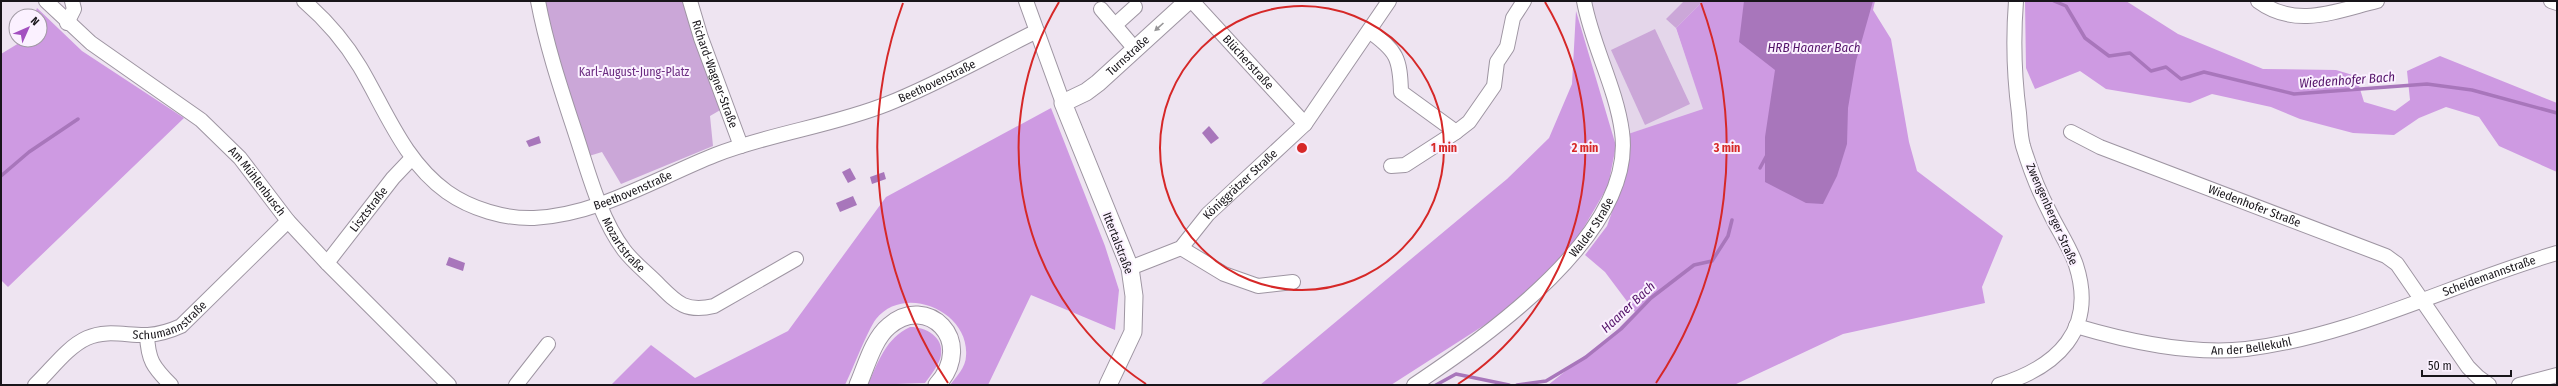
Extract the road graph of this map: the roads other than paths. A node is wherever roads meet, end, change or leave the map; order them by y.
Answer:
1 (48, 1) edge
2 (72, 1) edge
3 (304, 1) edge
4 (538, 1) edge
5 (690, 1) edge
6 (1026, 1) edge
7 (1188, 1) edge
8 (1192, 1) edge
9 (1389, 1) edge
10 (1524, 1) edge
11 (2016, 1) edge
12 (2258, 1) edge
13 (2377, 1) edge
14 (2551, 1) edge
15 (2557, 3) edge
16 (1584, 4) edge
17 (1135, 7) dead end
18 (1101, 9) dead end
19 (67, 23) junction
20 (1115, 25) junction
21 (1369, 30) junction
22 (1037, 31) junction
23 (1135, 49) junction
24 (1063, 103) junction
25 (1305, 124) junction
26 (1456, 132) junction
27 (2071, 132) dead end
28 (741, 146) junction
29 (412, 158) junction
30 (1391, 166) dead end
31 (600, 203) junction
32 (288, 221) junction
33 (1181, 248) junction
34 (2557, 253) edge
35 (796, 259) dead end
36 (327, 263) junction
37 (1130, 268) junction
38 (1294, 282) dead end
39 (2422, 299) junction
40 (2076, 326) junction
41 (147, 335) junction
42 (548, 344) dead end
43 (2557, 375) edge
44 (446, 384) edge
45 (35, 385) edge
46 (170, 385) edge
47 (516, 385) edge
48 (858, 385) edge
49 (937, 385) edge
50 (1108, 385) edge
51 (1414, 385) edge
52 (1999, 385) edge
53 (2489, 385) edge
54 (2518, 385) edge

1 - 19 street, Am Mühlenbusch
2 - 19 street
3 - 29 street, Beethovenstraße
4 - 31 street, Mozartstraße
5 - 28 street, Richard-Wagner-Straße
6 - 22 street
7 -> 23 main road, Turnstraße
8 - 25 street, Blücherstraße
9 - 21 street, Königgrätzer Straße
10 - 26 street
11 - 40 street, Zwengenberger Straße
12 - 13 street
14 - 15 street
16 - 51 street, Walder Straße
17 - 20 street
18 - 20 street
19 - 32 street, Am Mühlenbusch
20 - 23 street
21 - 25 street, Königgrätzer Straße
21 - 26 street
22 - 24 street
22 - 28 street, Beethovenstraße
23 - 24 main road, Turnstraße
24 - 37 main road, Ittertalstraße
25 - 33 street, Königgrätzer Straße
26 - 30 street
27 - 39 street, Wiedenhofer Straße
28 - 31 street, Beethovenstraße
29 - 31 street, Beethovenstraße
29 - 36 street, Lisztstraße
31 - 35 street, Mozartstraße
32 - 36 street, Am Mühlenbusch
32 - 41 street, Schumannstraße
33 - 37 street
33 - 38 street
34 - 39 street, Scheidemannstraße
36 - 44 street, Am Mühlenbusch
37 - 50 main road, Ittertalstraße
39 - 40 street, An der Bellekuhl
39 - 53 street, Wiedenhofer Straße
40 - 52 street, Zwengenberger Straße
41 - 45 street, Schumannstraße
41 - 46 street
42 - 47 street
43 - 54 street
48 - 49 main road

